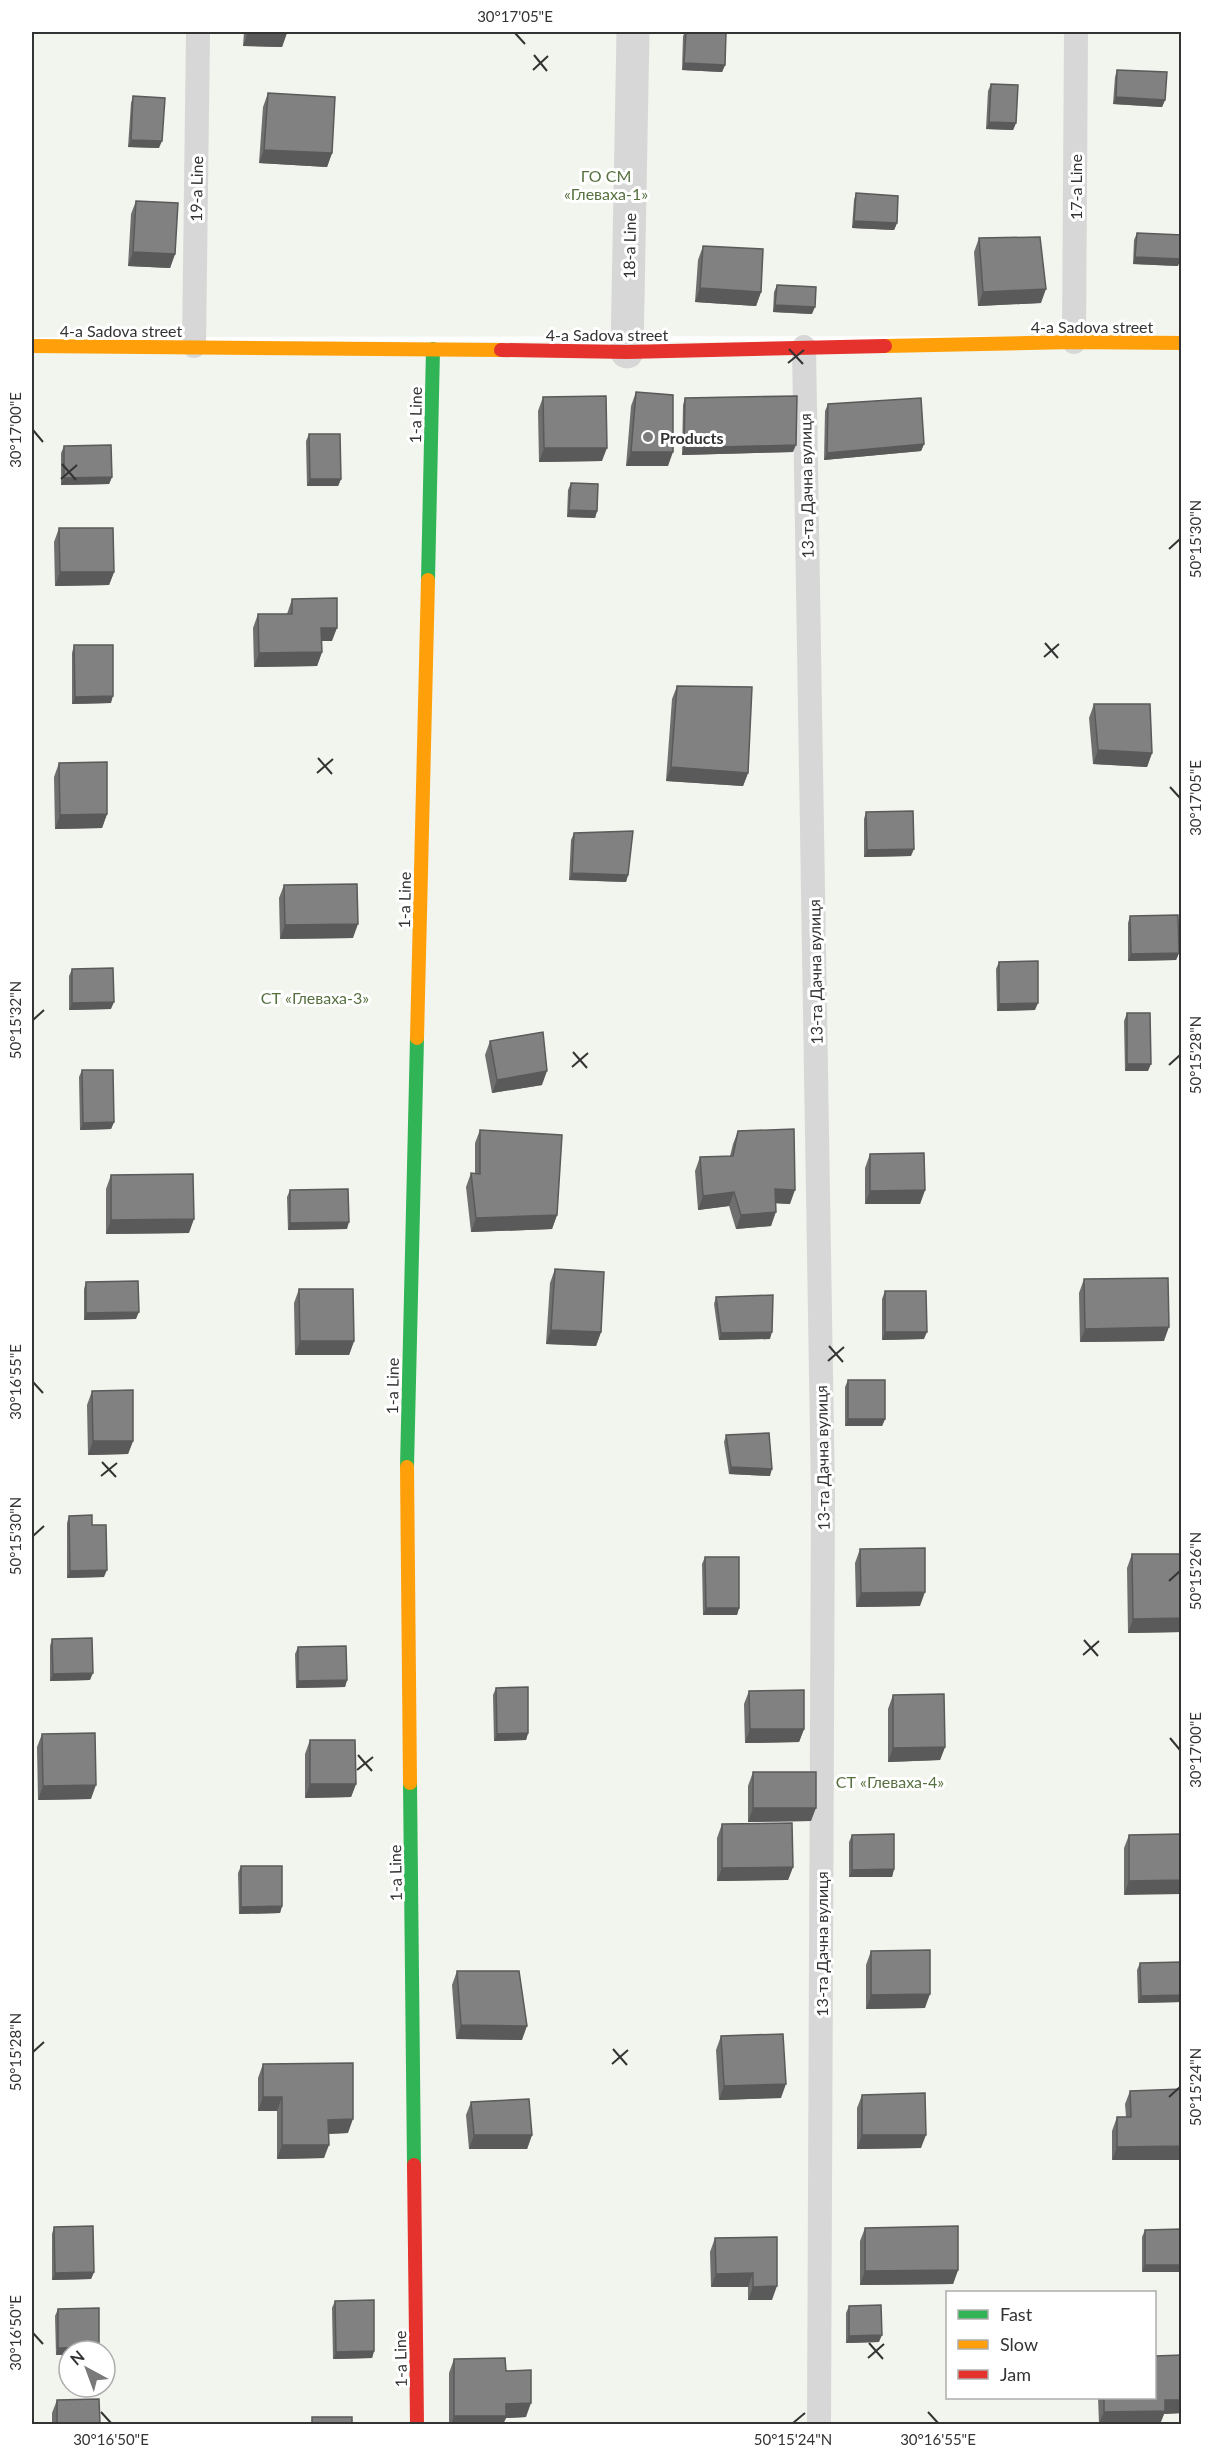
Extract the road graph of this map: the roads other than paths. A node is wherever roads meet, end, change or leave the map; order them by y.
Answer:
1 (198, 32) edge
2 (633, 32) edge
3 (1076, 32) edge
4 (1074, 342) junction
5 (1182, 343) edge
6 (32, 346) edge
7 (194, 346) junction
8 (804, 347) junction
9 (433, 349) junction
10 (627, 352) junction
11 (417, 2424) edge
12 (819, 2424) edge

1 - 7 lane, 19-a Line
2 - 10 street, 18-a Line
3 - 4 lane, 17-a Line
4 - 5 street, 4-a Sadova street
4 - 8 street, 4-a Sadova street
6 - 7 street, 4-a Sadova street
7 - 9 street, 4-a Sadova street
8 - 10 street, 4-a Sadova street
8 - 12 lane, 13-та Дачна вулиця
9 - 10 street, 4-a Sadova street
9 - 11 street, 1-a Line

